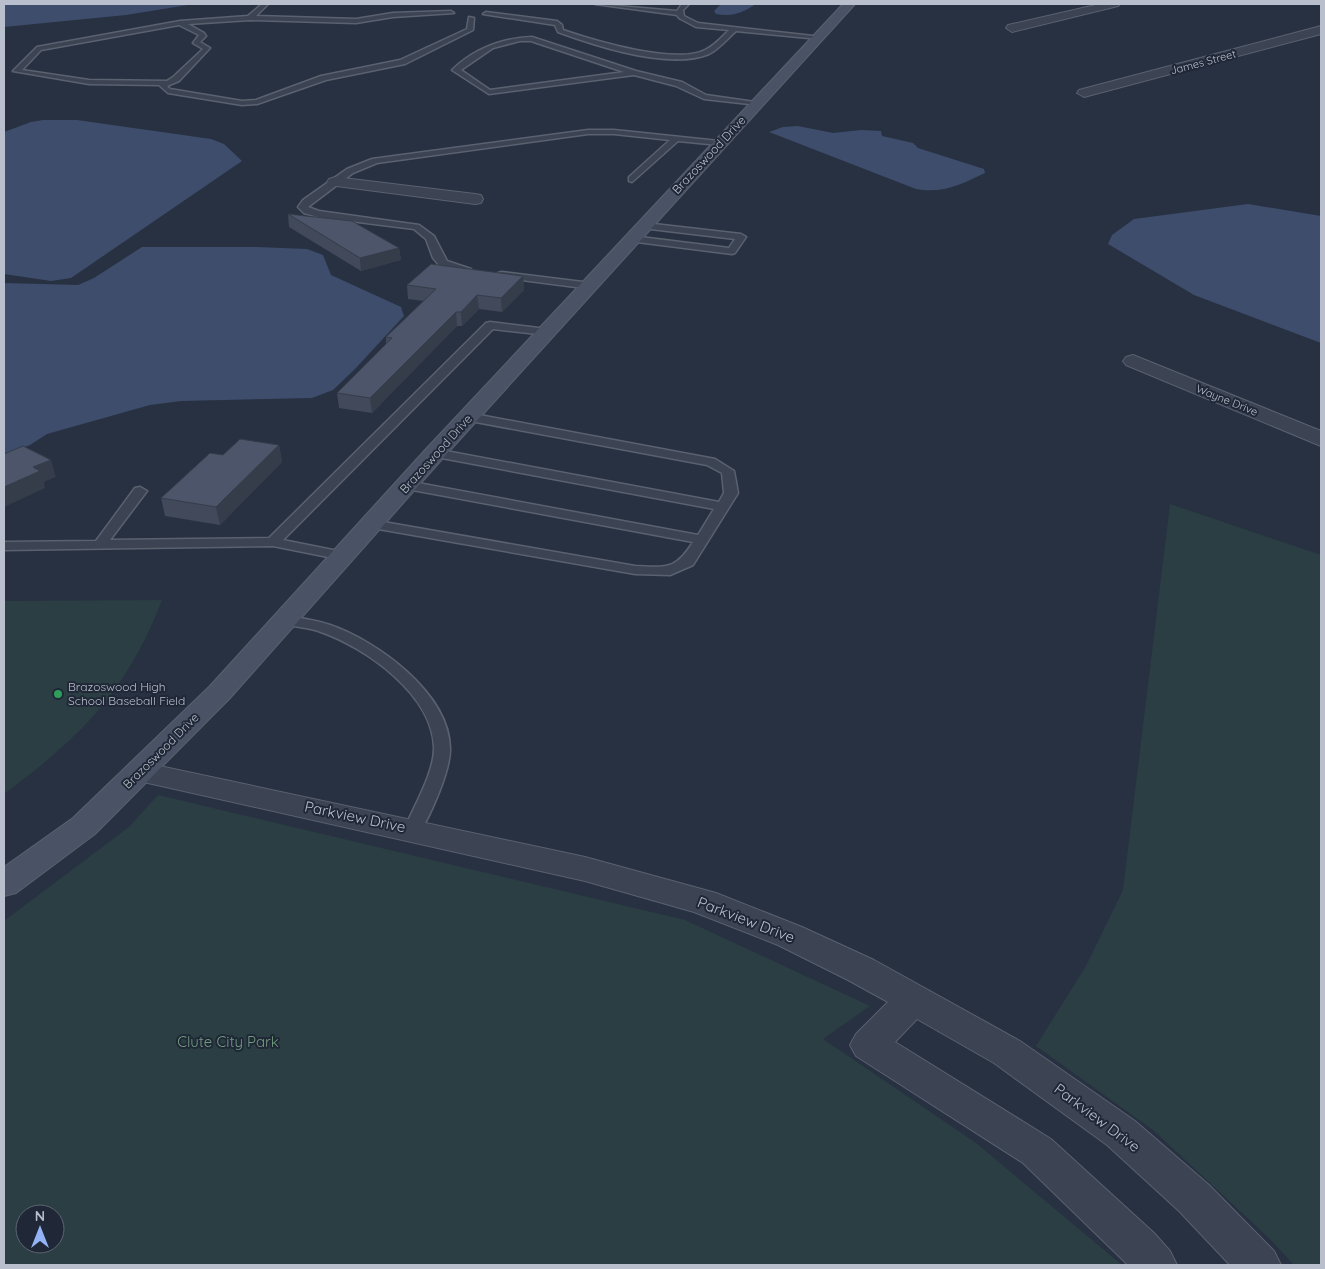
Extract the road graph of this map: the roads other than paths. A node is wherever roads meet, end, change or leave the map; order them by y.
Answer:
1 (265, 4) edge
2 (598, 4) edge
3 (686, 4) edge
4 (849, 4) edge
5 (1114, 4) edge
6 (680, 13) junction
7 (250, 18) junction
8 (465, 18) junction
9 (180, 23) junction
10 (1012, 28) dead end
11 (733, 30) junction
12 (1321, 30) edge
13 (818, 36) junction
14 (634, 73) junction
15 (168, 82) junction
16 (1084, 94) dead end
17 (758, 103) junction
18 (676, 138) junction
19 (720, 143) junction
20 (632, 179) dead end
21 (335, 182) junction
22 (475, 199) dead end
23 (638, 232) junction
24 (474, 272) edge
25 (493, 274) edge
26 (591, 286) junction
27 (547, 332) junction
28 (1133, 361) dead end
29 (469, 417) junction
30 (1321, 439) edge
31 (435, 452) junction
32 (407, 485) junction
33 (140, 491) dead end
34 (722, 507) junction
35 (372, 524) junction
36 (702, 540) junction
37 (273, 542) junction
38 (100, 544) junction
39 (4, 546) edge
40 (343, 556) junction
41 (285, 620) junction
42 (141, 772) junction
43 (413, 830) junction
44 (4, 884) edge
45 (914, 999) junction
46 (1154, 1265) edge
47 (1259, 1265) edge

1 - 7 lane
2 - 6 lane
3 - 6 lane
4 - 13 street, Brazoswood Drive
5 - 10 street
6 - 11 lane
7 - 8 lane
7 - 9 lane
8 - 11 lane
8 - 15 lane
9 - 15 lane
9 - 15 lane
11 - 13 lane
12 - 16 street, James Street
13 - 17 street, Brazoswood Drive
14 - 14 lane
14 - 17 lane
17 - 19 street, Brazoswood Drive
18 - 19 lane
18 - 20 lane
18 - 21 lane
19 - 23 street, Brazoswood Drive
21 - 22 street
21 - 24 lane
23 - 23 lane
23 - 26 street, Brazoswood Drive
25 - 26 lane
26 - 27 street, Brazoswood Drive
27 - 29 street, Brazoswood Drive
27 - 37 lane
28 - 30 street, Wayne Drive
29 - 31 street, Brazoswood Drive
29 - 34 lane
31 - 32 street, Brazoswood Drive
31 - 34 lane
32 - 35 street, Brazoswood Drive
32 - 36 lane
33 - 38 lane
34 - 36 lane
35 - 36 lane
35 - 40 street, Brazoswood Drive
37 - 38 lane
37 - 40 lane
38 - 39 lane
40 - 41 street, Brazoswood Drive
41 - 42 street, Brazoswood Drive
41 - 43 lane
42 - 43 street, Parkview Drive
42 - 44 street, Brazoswood Drive
43 - 45 street, Parkview Drive
45 - 46 street
45 - 47 street, Parkview Drive

